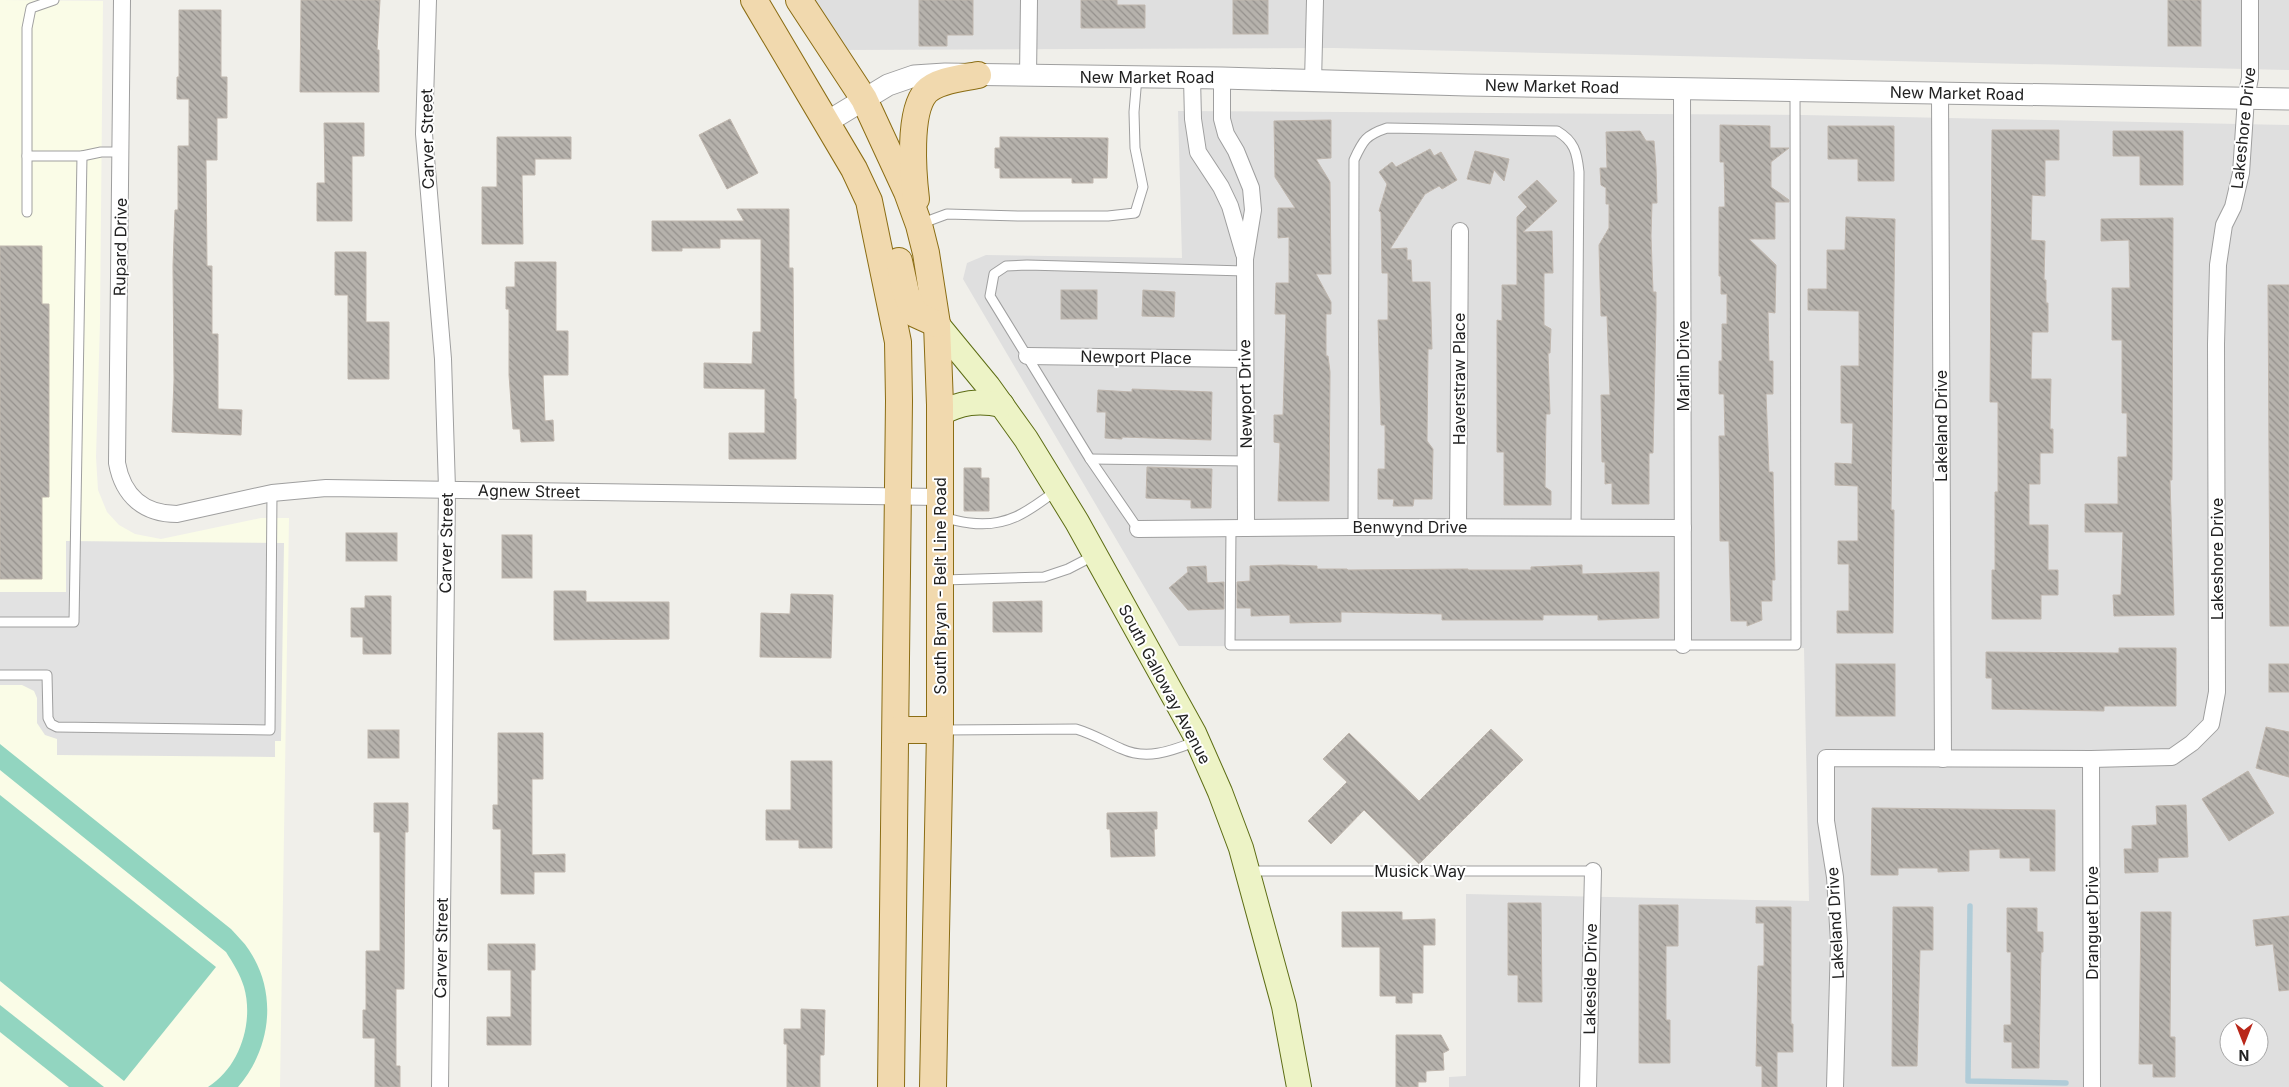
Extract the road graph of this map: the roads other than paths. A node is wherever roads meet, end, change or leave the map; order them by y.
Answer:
1 (54, 0) edge
2 (122, 0) edge
3 (428, 0) edge
4 (754, 0) edge
5 (799, 0) edge
6 (1029, 0) edge
7 (1315, 0) edge
8 (2250, 0) edge
9 (978, 75) junction
10 (1028, 76) junction
11 (1136, 77) junction
12 (1192, 78) junction
13 (1222, 78) junction
14 (1313, 82) junction
15 (1682, 87) junction
16 (1795, 90) junction
17 (1940, 93) junction
18 (2246, 98) junction
19 (864, 99) junction
20 (2289, 99) edge
21 (827, 122) junction
22 (121, 152) junction
23 (27, 156) junction
24 (82, 156) junction
25 (869, 201) junction
26 (27, 212) dead end
27 (919, 225) junction
28 (1460, 231) dead end
29 (1245, 265) junction
30 (937, 324) junction
31 (1027, 356) junction
32 (1245, 359) junction
33 (1002, 405) junction
34 (940, 414) junction
35 (1090, 459) junction
36 (1246, 461) junction
37 (447, 489) junction
38 (1058, 490) junction
39 (128, 493) joint
40 (272, 493) junction
41 (898, 496) junction
42 (939, 507) junction
43 (1354, 527) junction
44 (1458, 527) junction
45 (1238, 528) junction
46 (1576, 528) junction
47 (1683, 528) junction
48 (1138, 529) joint
49 (1095, 554) junction
50 (940, 580) junction
51 (0, 622) edge
52 (1682, 645) junction
53 (0, 675) edge
54 (896, 730) junction
55 (940, 730) junction
56 (1197, 741) junction
57 (1826, 758) joint
58 (1943, 759) junction
59 (2091, 759) junction
60 (1247, 871) junction
61 (1593, 871) joint
62 (440, 1087) edge
63 (891, 1087) edge
64 (933, 1087) edge
65 (1299, 1087) edge
66 (1588, 1087) edge
67 (1835, 1087) edge
68 (2092, 1087) edge

1 - 23 lane
2 - 22 street, Rupard Drive
3 - 37 street, Carver Street
4 - 21 main road
5 - 19 main road, South Bryan - Belt Line Road
6 - 10 street
7 - 14 street
8 - 18 street, Lakeshore Drive
9 - 10 street, New Market Road
9 - 19 street, New Market Road
9 - 27 main road
10 - 11 street, New Market Road
11 - 12 street, New Market Road
11 - 27 lane
12 - 13 street, New Market Road
12 - 29 street, Newport Drive
13 - 14 street, New Market Road
13 - 29 street, Newport Drive
14 - 15 street, New Market Road
15 - 16 street, New Market Road
15 - 47 street, Marlin Drive
16 - 17 street, New Market Road
16 - 52 lane
17 - 18 street, New Market Road
17 - 58 street, Lakeland Drive
18 - 20 street, New Market Road
18 - 59 street, Lakeshore Drive
19 - 21 street, New Market Road
19 - 27 main road, South Bryan - Belt Line Road
21 - 25 main road
22 - 24 lane
22 - 39 street, Rupard Drive
23 - 24 lane
23 - 26 lane
24 - 51 lane
25 - 30 main road
25 - 41 main road
27 - 30 main road, South Bryan - Belt Line Road
28 - 44 street, Haverstraw Place
29 - 31 lane
29 - 32 street, Newport Drive
30 - 33 main road, South Galloway Avenue
30 - 34 main road, South Bryan - Belt Line Road
31 - 32 street, Newport Place
31 - 35 lane
32 - 36 street, Newport Drive
33 - 34 main road
33 - 38 main road, South Galloway Avenue
34 - 42 main road, South Bryan - Belt Line Road
35 - 36 lane
35 - 48 lane
36 - 45 street, Newport Drive
37 - 40 street, Agnew Street
37 - 41 street, Agnew Street
37 - 62 street, Carver Street
38 - 42 lane
38 - 49 main road, South Galloway Avenue
39 - 40 street, Agnew Street
40 - 53 lane
41 - 42 street, Agnew Street
41 - 54 main road
42 - 50 main road, South Bryan - Belt Line Road
43 - 44 street, Benwynd Drive
43 - 45 street, Benwynd Drive
43 - 46 lane
44 - 46 street, Benwynd Drive
45 - 48 street, Benwynd Drive
45 - 52 lane
46 - 47 street, Benwynd Drive
47 - 52 street, Marlin Drive
49 - 50 lane
49 - 56 main road, South Galloway Avenue
50 - 55 main road, South Bryan - Belt Line Road
54 - 55 main road
54 - 63 main road
55 - 56 lane
55 - 64 main road, South Bryan - Belt Line Road
56 - 60 main road, South Galloway Avenue
57 - 58 street, Lakeshore Drive
57 - 67 street, Lakeland Drive
58 - 59 street, Lakeshore Drive
59 - 68 street, Dranguet Drive
60 - 61 lane, Musick Way
60 - 65 main road, South Galloway Avenue
61 - 66 street, Lakeside Drive

